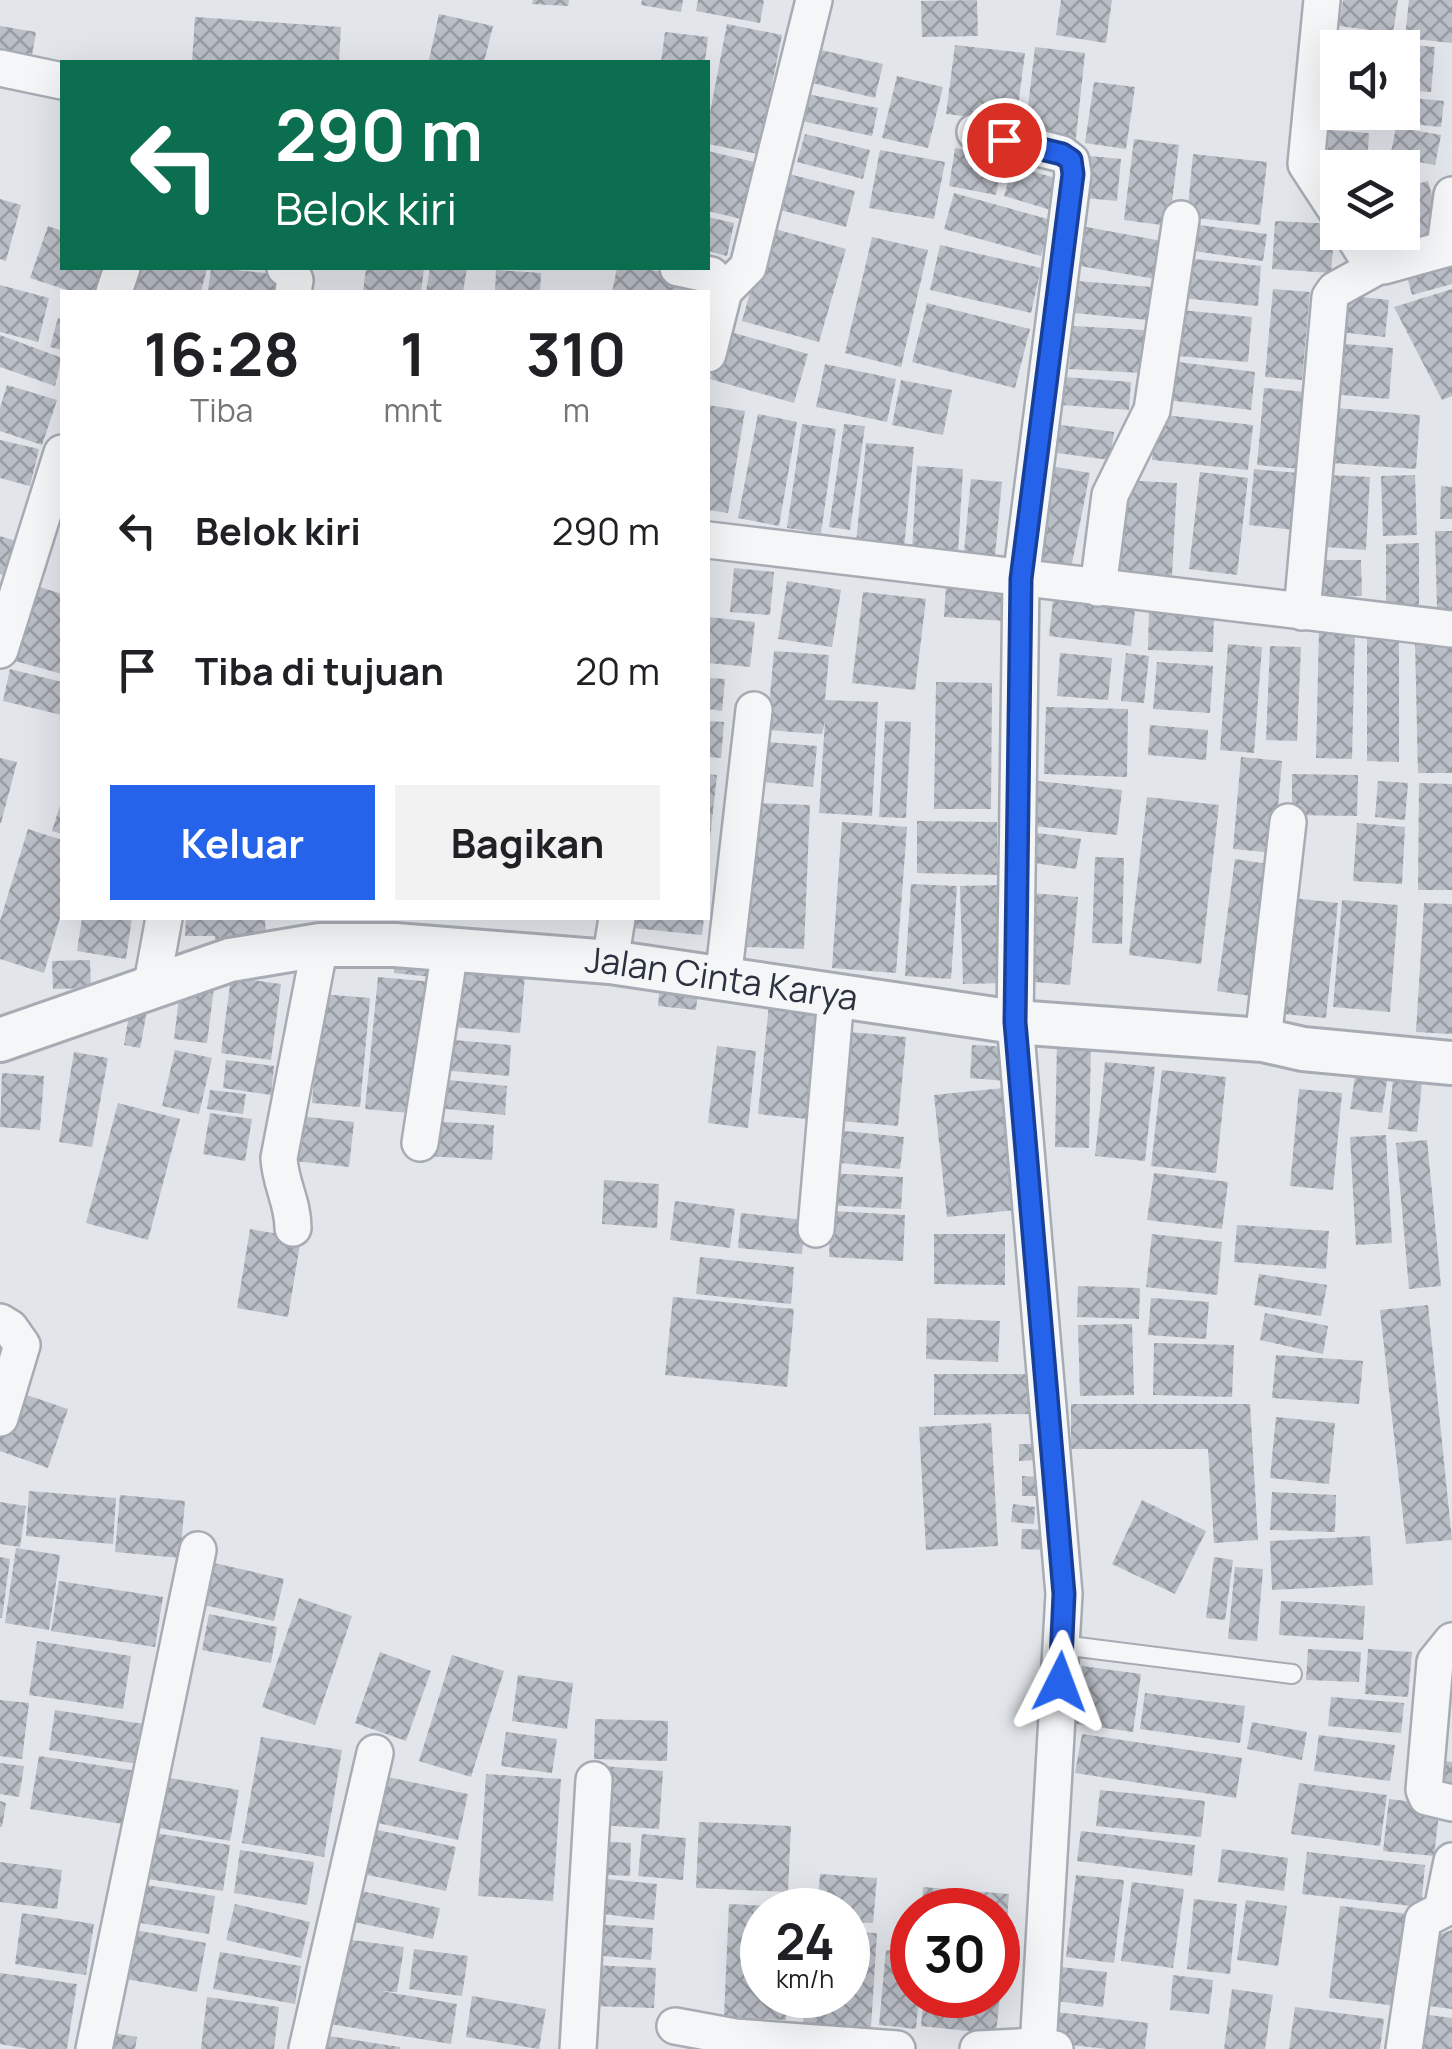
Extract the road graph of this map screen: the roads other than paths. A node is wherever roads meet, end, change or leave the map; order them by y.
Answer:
1 (814, 0) edge
2 (1322, 0) edge
3 (0, 68) edge
4 (60, 81) edge
5 (974, 132) dead end
6 (1320, 185) edge
7 (1452, 195) edge
8 (1181, 220) dead end
9 (1449, 247) edge
10 (1362, 250) edge
11 (1380, 266) junction
12 (687, 270) edge
13 (724, 291) junction
14 (710, 346) edge
15 (60, 459) edge
16 (710, 540) edge
17 (1021, 579) junction
18 (1098, 588) junction
19 (1302, 612) junction
20 (1452, 629) edge
21 (0, 650) edge
22 (754, 710) dead end
23 (1288, 822) dead end
24 (164, 920) edge
25 (617, 920) edge
26 (398, 931) edge
27 (320, 945) junction
28 (450, 950) junction
29 (610, 962) junction
30 (723, 980) junction
31 (151, 989) junction
32 (836, 997) junction
33 (1015, 1022) junction
34 (0, 1040) edge
35 (1263, 1040) junction
36 (1452, 1063) edge
37 (420, 1144) dead end
38 (293, 1228) dead end
39 (816, 1229) dead end
40 (0, 1322) edge
41 (0, 1418) edge
42 (198, 1550) dead end
43 (1452, 1641) edge
44 (1062, 1645) junction
45 (1292, 1674) dead end
46 (376, 1753) dead end
47 (594, 1780) dead end
48 (1452, 1803) edge
49 (1452, 1860) edge
50 (675, 2026) dead end
51 (1044, 2048) edge
52 (94, 2049) edge
53 (307, 2049) edge
54 (578, 2049) edge
55 (898, 2049) edge
56 (978, 2049) edge
57 (1404, 2049) edge

1 - 13 street
2 - 6 street
3 - 4 street
5 - 17 street
7 - 9 street
8 - 18 street
9 - 11 street
10 - 11 street
11 - 19 street
12 - 13 street
13 - 14 street
15 - 21 street
16 - 17 street
17 - 18 street
17 - 33 street
18 - 19 street
19 - 20 street
22 - 30 street
23 - 35 street
24 - 31 street
25 - 29 street
26 - 27 street, Jalan Cinta Karya
26 - 28 street, Jalan Cinta Karya
27 - 31 street, Jalan Cinta Karya
27 - 38 street
28 - 29 street, Jalan Cinta Karya
28 - 37 street
29 - 30 street, Jalan Cinta Karya
30 - 32 street, Jalan Cinta Karya
31 - 34 street, Jalan Cinta Karya
32 - 33 street, Jalan Cinta Karya
32 - 39 street
33 - 35 street, Jalan Cinta Karya
33 - 44 street
35 - 36 street, Jalan Cinta Karya
40 - 41 street
42 - 52 street
43 - 48 street
44 - 45 lane
44 - 51 street
46 - 53 street
47 - 54 street
49 - 57 street
50 - 55 street
51 - 56 street

